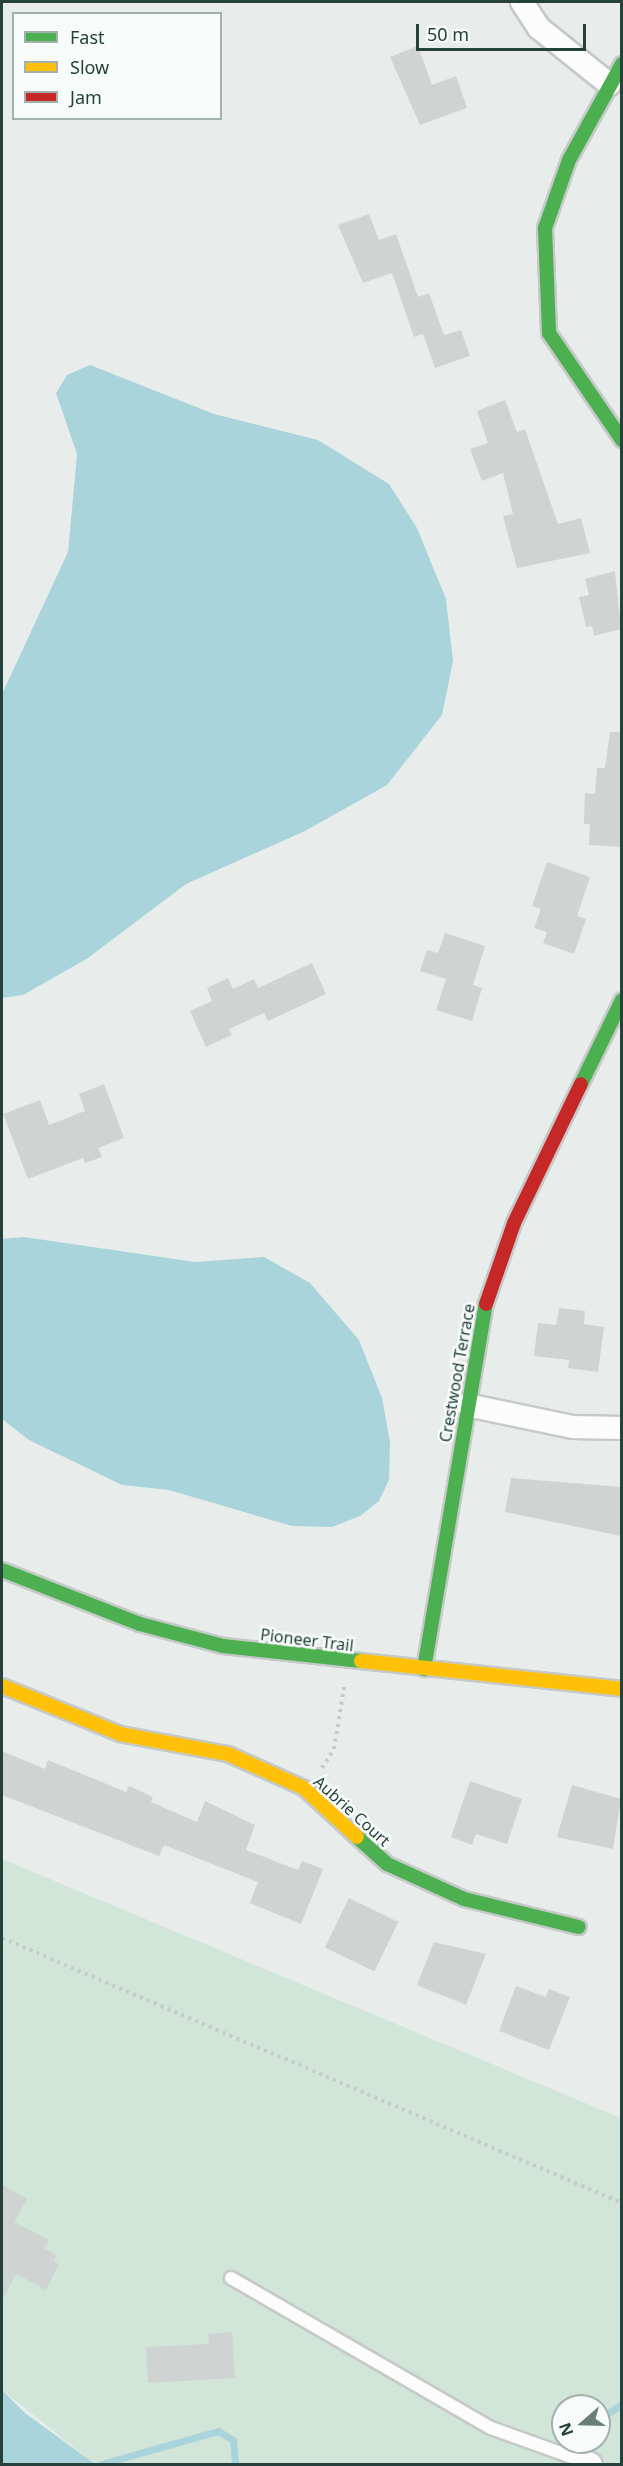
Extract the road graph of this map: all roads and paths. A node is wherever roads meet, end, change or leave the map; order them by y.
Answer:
1 (522, 2) edge
2 (621, 64) edge
3 (609, 84) junction
4 (621, 440) edge
5 (621, 1000) edge
6 (467, 1405) junction
7 (621, 1428) edge
8 (2, 1570) edge
9 (348, 1662) junction
10 (424, 1670) junction
11 (2, 1686) edge
12 (621, 1689) edge
13 (310, 1793) junction
14 (579, 1927) dead end
15 (2, 1938) edge
16 (621, 2203) edge
17 (231, 2278) dead end
18 (589, 2463) edge

1 - 3 street
2 - 3 street
3 - 4 street
5 - 6 street, Crestwood Terrace
6 - 7 street
6 - 10 street, Crestwood Terrace
8 - 9 street, Pioneer Trail
9 - 10 street, Pioneer Trail
9 - 13 path
10 - 12 street, Pioneer Trail
11 - 13 street, Aubrie Court
13 - 14 street, Aubrie Court
15 - 16 path
17 - 18 lane

